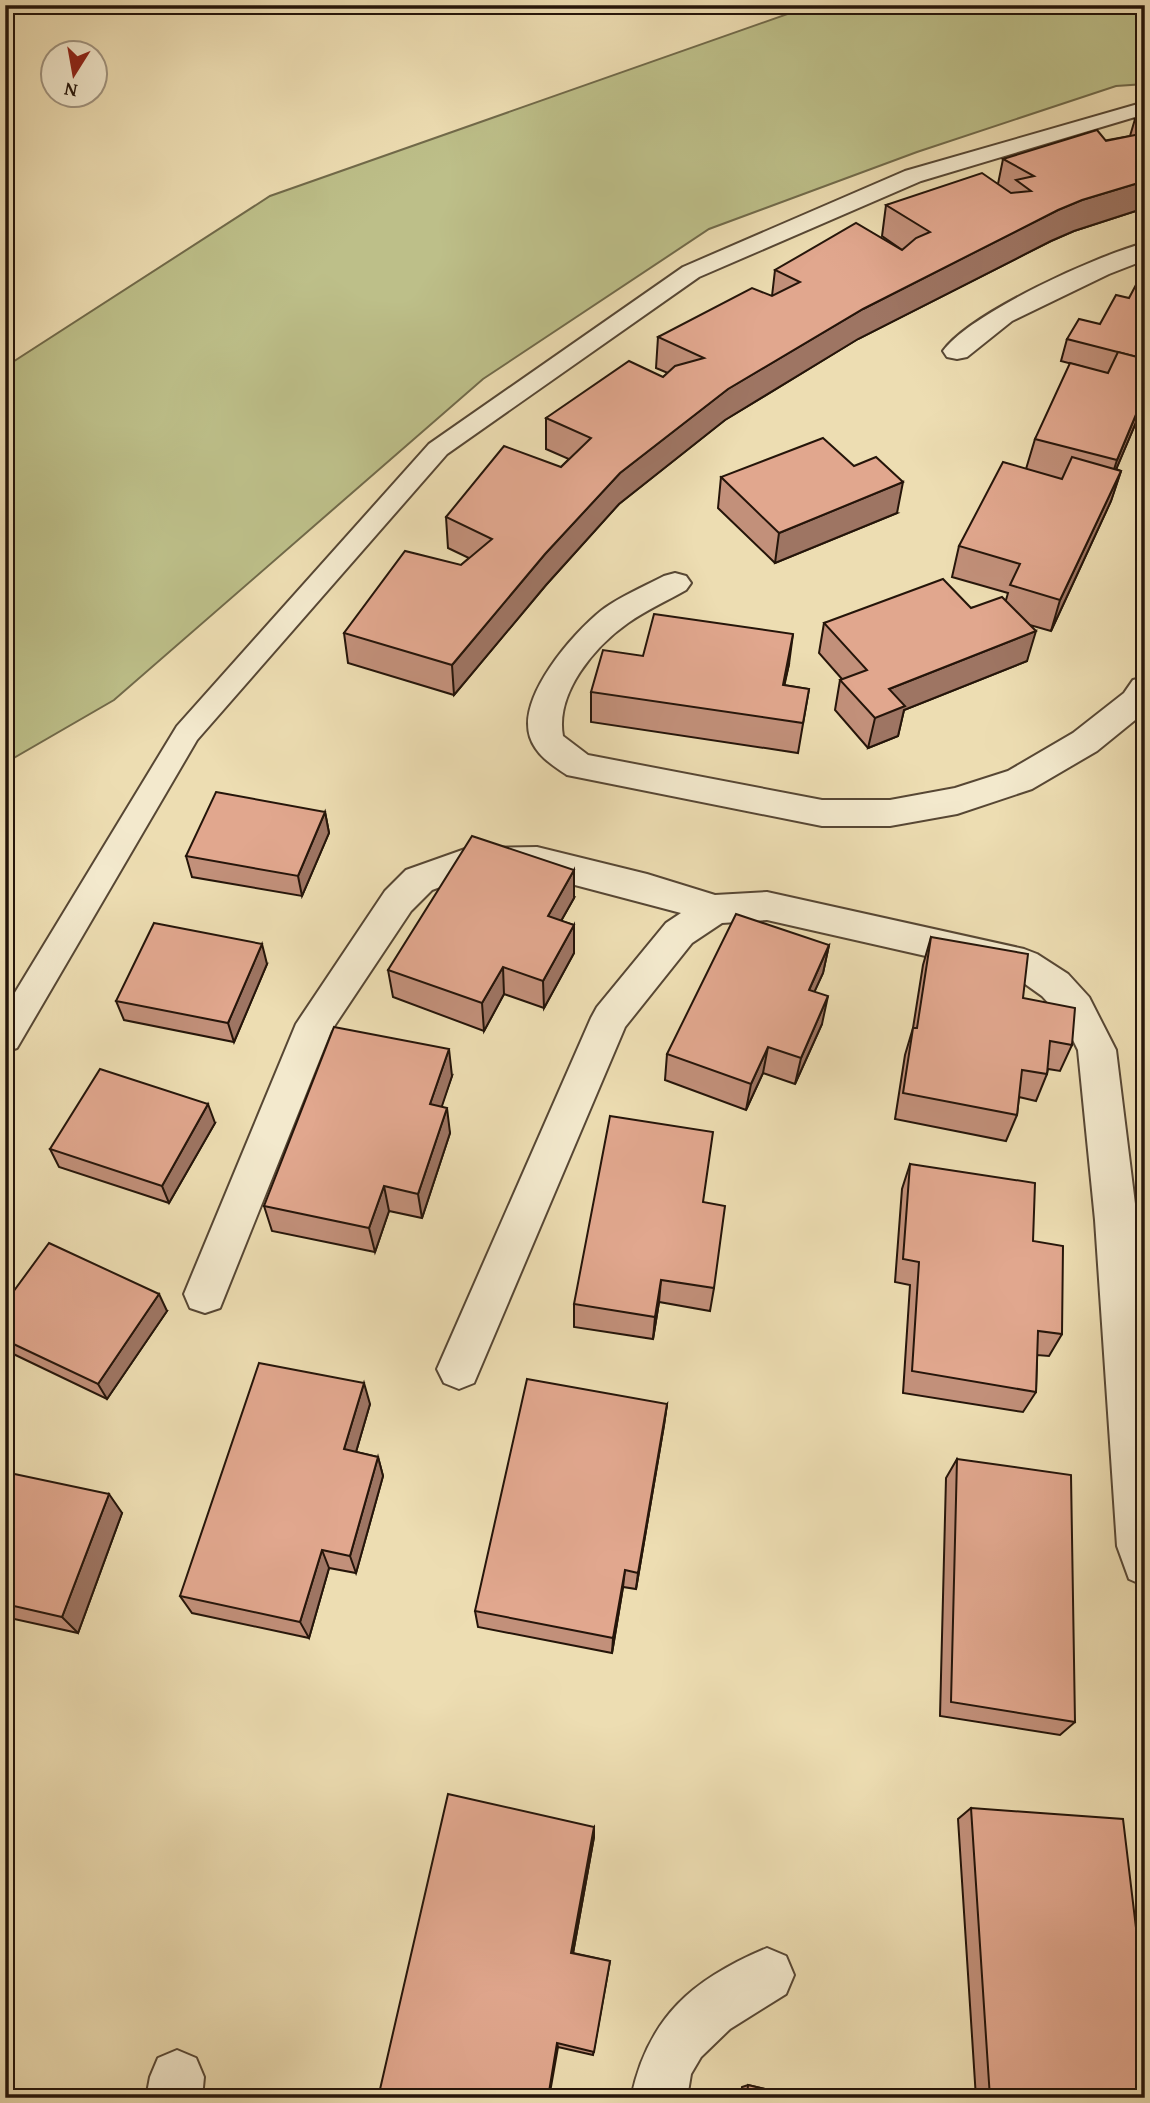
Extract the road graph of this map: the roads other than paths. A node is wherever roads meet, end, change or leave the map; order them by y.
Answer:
1 (1145, 108) edge
2 (1145, 251) edge
3 (957, 351) dead end
4 (675, 583) dead end
5 (1145, 688) edge
6 (715, 909) junction
7 (5, 1038) edge
8 (205, 1294) dead end
9 (459, 1369) dead end
10 (1145, 1563) edge
11 (767, 1975) dead end
12 (659, 2098) edge

1 - 7 street
2 - 3 street
4 - 5 street
6 - 8 street
6 - 9 street
6 - 10 street
11 - 12 street

